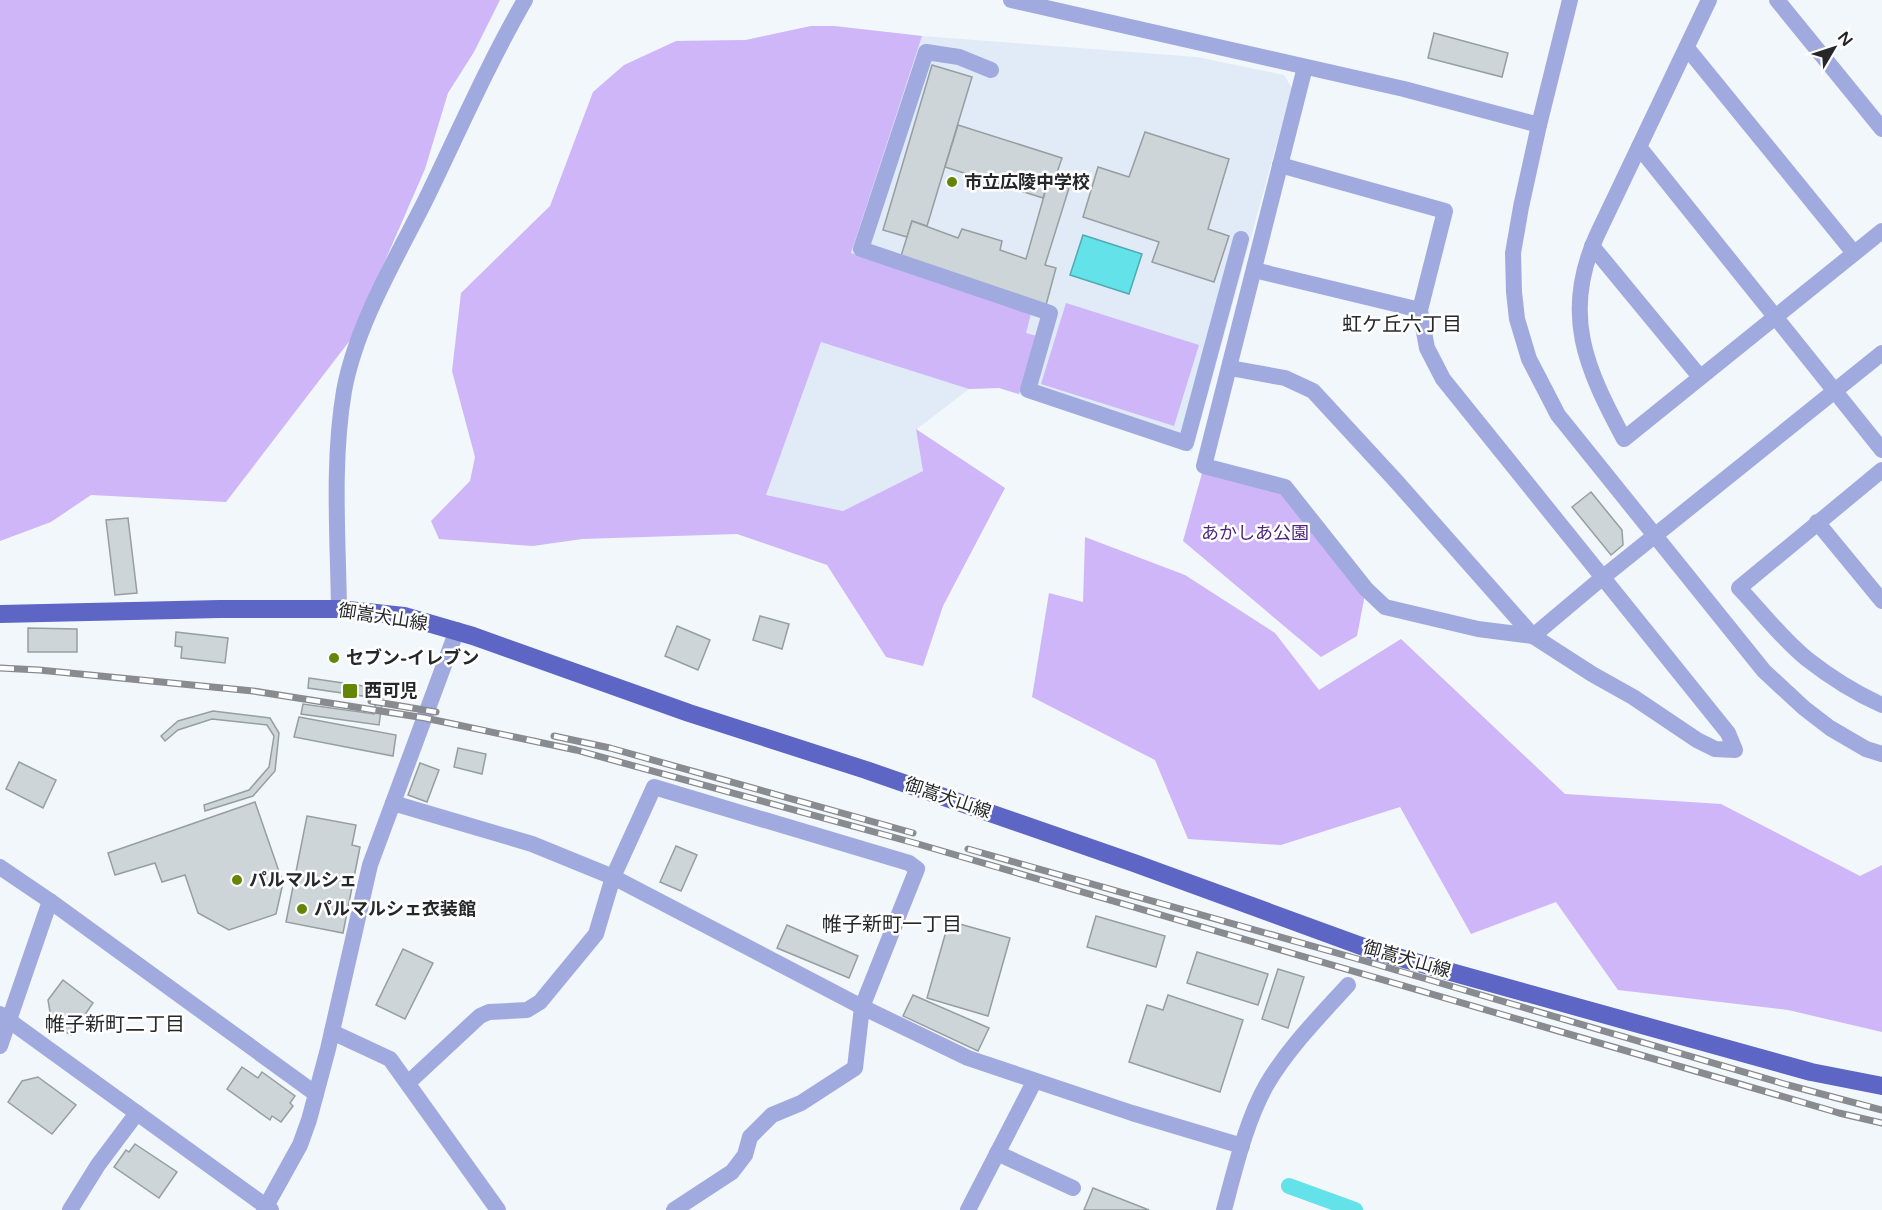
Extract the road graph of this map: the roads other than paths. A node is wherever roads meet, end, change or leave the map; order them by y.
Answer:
1 (525, 0) edge
2 (1011, 0) edge
3 (1570, 0) edge
4 (1709, 0) edge
5 (1777, 0) edge
6 (1687, 48) junction
7 (1305, 67) junction
8 (991, 70) dead end
9 (1539, 125) junction
10 (1882, 129) edge
11 (1639, 147) junction
12 (1280, 165) junction
13 (1882, 231) edge
14 (1241, 239) dead end
15 (1592, 246) junction
16 (1854, 253) junction
17 (1254, 270) junction
18 (1420, 310) junction
19 (1776, 316) junction
20 (1882, 353) edge
21 (1230, 368) junction
22 (1700, 377) junction
23 (1835, 391) junction
24 (1882, 450) edge
25 (1882, 470) edge
26 (1817, 522) junction
27 (1656, 536) junction
28 (1602, 578) junction
29 (1882, 601) edge
30 (339, 609) junction
31 (0, 614) edge
32 (457, 630) junction
33 (1533, 636) junction
34 (1882, 705) edge
35 (1882, 754) edge
36 (393, 803) junction
37 (0, 867) edge
38 (613, 877) junction
39 (51, 901) junction
40 (1348, 985) dead end
41 (862, 1007) junction
42 (5, 1018) edge
43 (332, 1032) junction
44 (0, 1046) edge
45 (1034, 1082) junction
46 (408, 1083) junction
47 (1882, 1086) edge
48 (316, 1094) junction
49 (138, 1113) junction
50 (1242, 1146) junction
51 (997, 1153) junction
52 (1073, 1188) dead end
53 (267, 1209) edge
54 (70, 1210) edge
55 (498, 1210) edge
56 (674, 1210) edge
57 (968, 1210) edge
58 (1224, 1210) edge

1 - 30 street
2 - 7 street
3 - 9 street
4 - 6 street
5 - 10 street
6 - 11 street
6 - 16 street
7 - 9 street
7 - 12 street
8 - 14 street
9 - 27 street
11 - 15 street
11 - 19 street
12 - 17 street
12 - 18 street
13 - 16 street
15 - 22 street
15 - 22 street
16 - 19 street
17 - 18 street
17 - 21 street
18 - 28 street
19 - 22 street
19 - 23 street
20 - 23 street
21 - 33 street
21 - 33 street
23 - 24 street
23 - 27 street
25 - 26 street
26 - 29 street
26 - 34 street
27 - 28 street
27 - 35 street
28 - 33 street
28 - 33 street
30 - 31 main road, 御嵩犬山線
30 - 32 main road, 御嵩犬山線
32 - 36 street
32 - 47 main road, 御嵩犬山線
36 - 38 street
36 - 43 street
37 - 39 street
38 - 41 street
38 - 41 street
38 - 46 street
39 - 42 street
39 - 48 street
40 - 50 street
41 - 45 street
41 - 56 street
42 - 44 street
42 - 49 street
43 - 46 street
43 - 48 street
45 - 50 street
45 - 51 street
46 - 55 street
48 - 53 street
49 - 53 street
49 - 54 street
50 - 58 street
51 - 52 street
51 - 57 street

